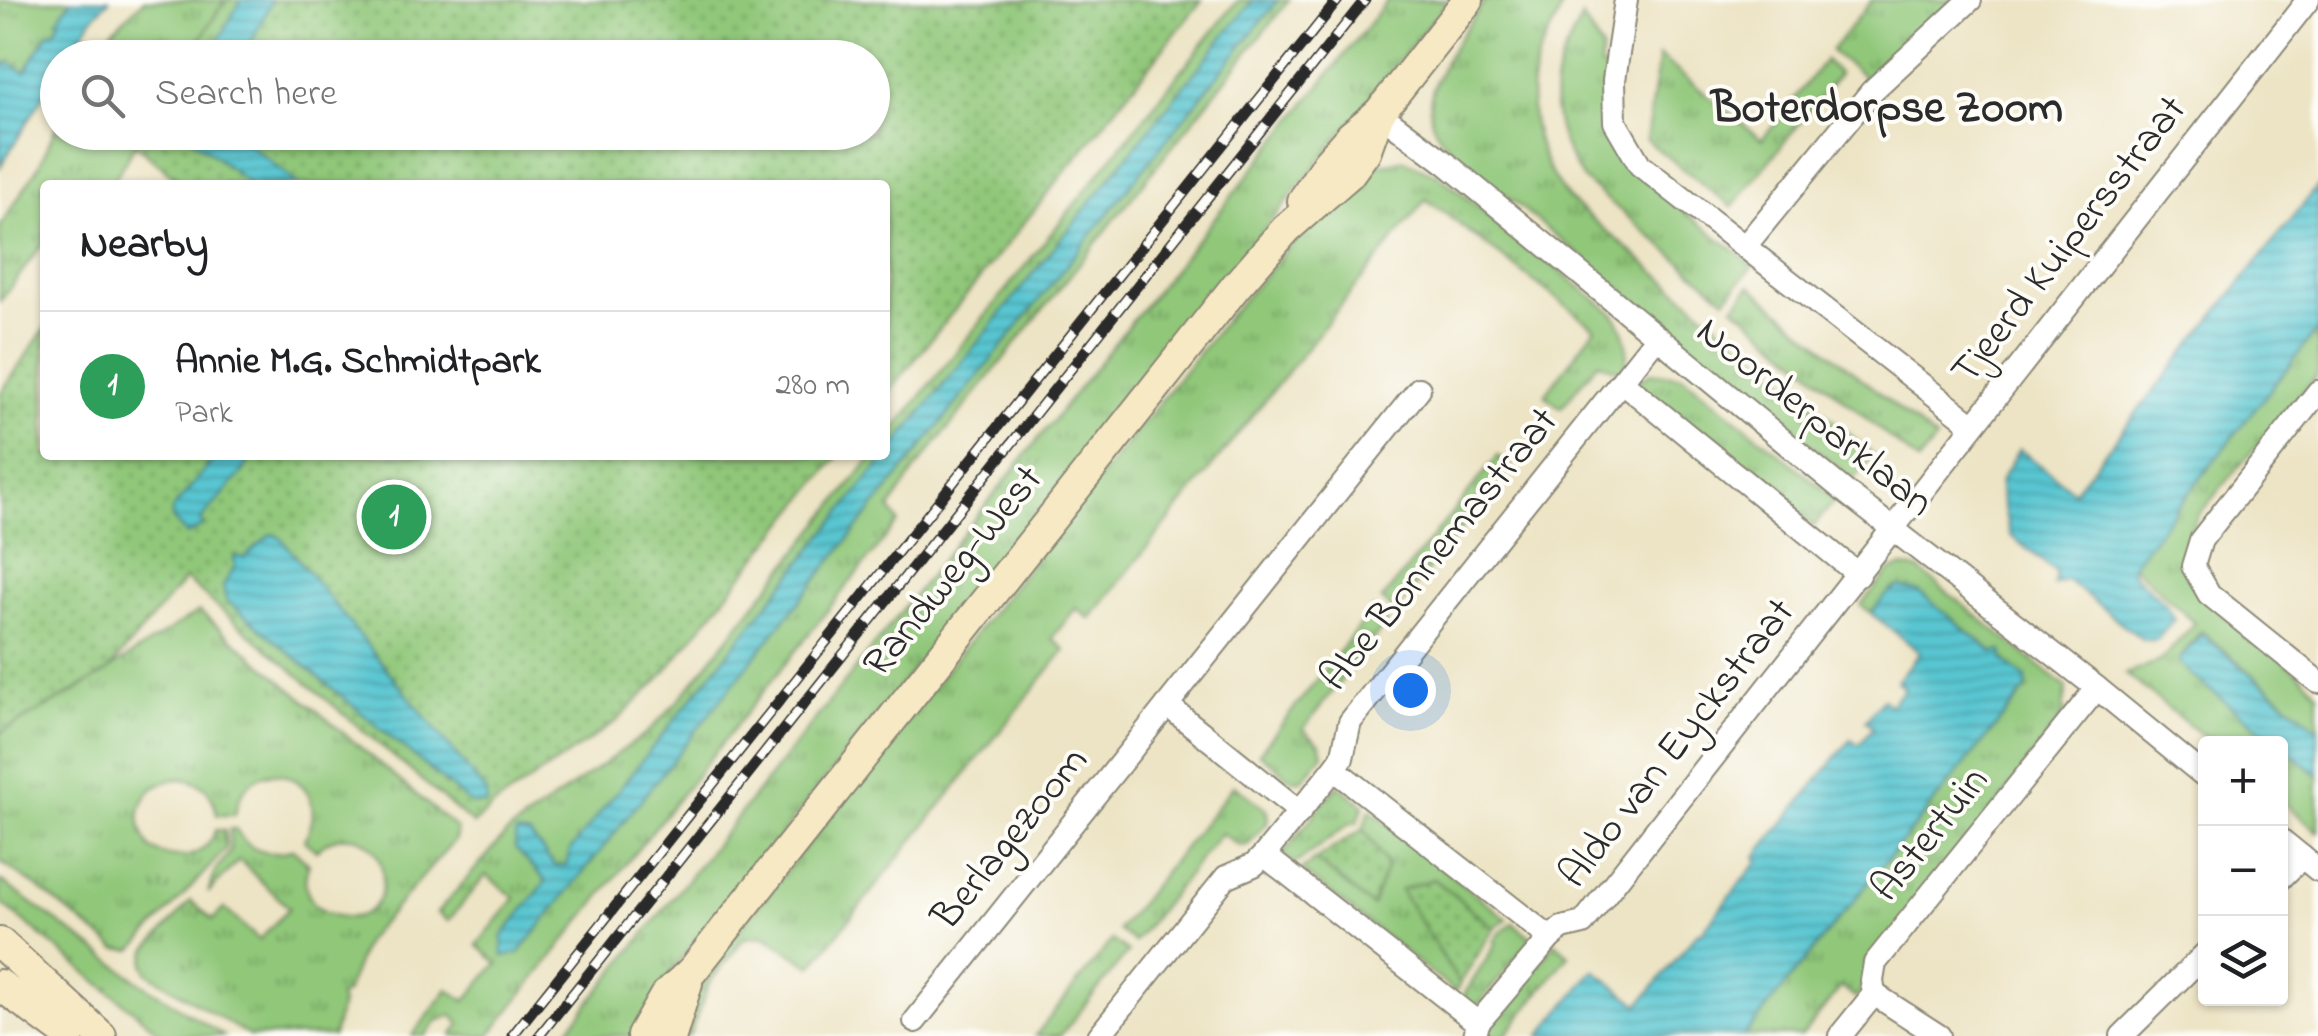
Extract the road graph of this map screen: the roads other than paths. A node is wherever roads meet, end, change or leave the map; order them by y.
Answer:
1 (1468, 0) edge
2 (1626, 0) edge
3 (1970, 0) edge
4 (2308, 0) edge
5 (1379, 113) junction
6 (1746, 246) junction
7 (1656, 338) junction
8 (1622, 382) junction
9 (1419, 389) dead end
10 (2318, 392) edge
11 (1972, 424) junction
12 (1893, 530) junction
13 (1860, 575) junction
14 (2318, 682) edge
15 (2097, 688) junction
16 (1167, 704) junction
17 (1334, 769) junction
18 (2198, 771) edge
19 (1300, 812) junction
20 (2288, 846) edge
21 (1264, 856) junction
22 (2310, 864) edge
23 (1550, 938) junction
24 (0, 943) edge
25 (2198, 961) edge
26 (692, 970) junction
27 (0, 985) edge
28 (1874, 994) junction
29 (915, 1021) dead end
30 (1477, 1030) edge
31 (69, 1036) edge
32 (102, 1036) edge
33 (642, 1036) edge
34 (672, 1036) edge
35 (1099, 1036) edge
36 (1840, 1036) edge
37 (1939, 1036) edge
38 (2122, 1036) edge

1 - 5 main road, Randweg-West
2 - 6 street
3 - 6 street
4 - 11 street, Tjeerd Kuipersstraat
5 - 7 street, Noorderparklaan
5 - 26 main road, Randweg-West
6 - 11 street
7 - 8 street, Abe Bonnemastraat
7 - 12 street, Noorderparklaan
8 - 13 street
8 - 17 street, Abe Bonnemastraat
9 - 16 street, Berlagezoom
10 - 14 street
11 - 12 street, Tjeerd Kuipersstraat
12 - 13 street, Aldo van Eyckstraat
12 - 15 street, Noorderparklaan
13 - 23 street, Aldo van Eyckstraat
15 - 18 street, Noorderparklaan
15 - 28 street, Astertuin
16 - 19 street
16 - 29 street, Berlagezoom
17 - 19 street, Abe Bonnemastraat
17 - 23 street
19 - 21 street, Abe Bonnemastraat
20 - 22 street
21 - 30 street
21 - 35 street, Abe Bonnemastraat
23 - 30 street, Aldo van Eyckstraat
24 - 32 main road
25 - 38 street
26 - 33 main road, Randweg-West
26 - 34 main road, Randweg-West
27 - 31 main road
28 - 36 street, Astertuin
28 - 37 street

